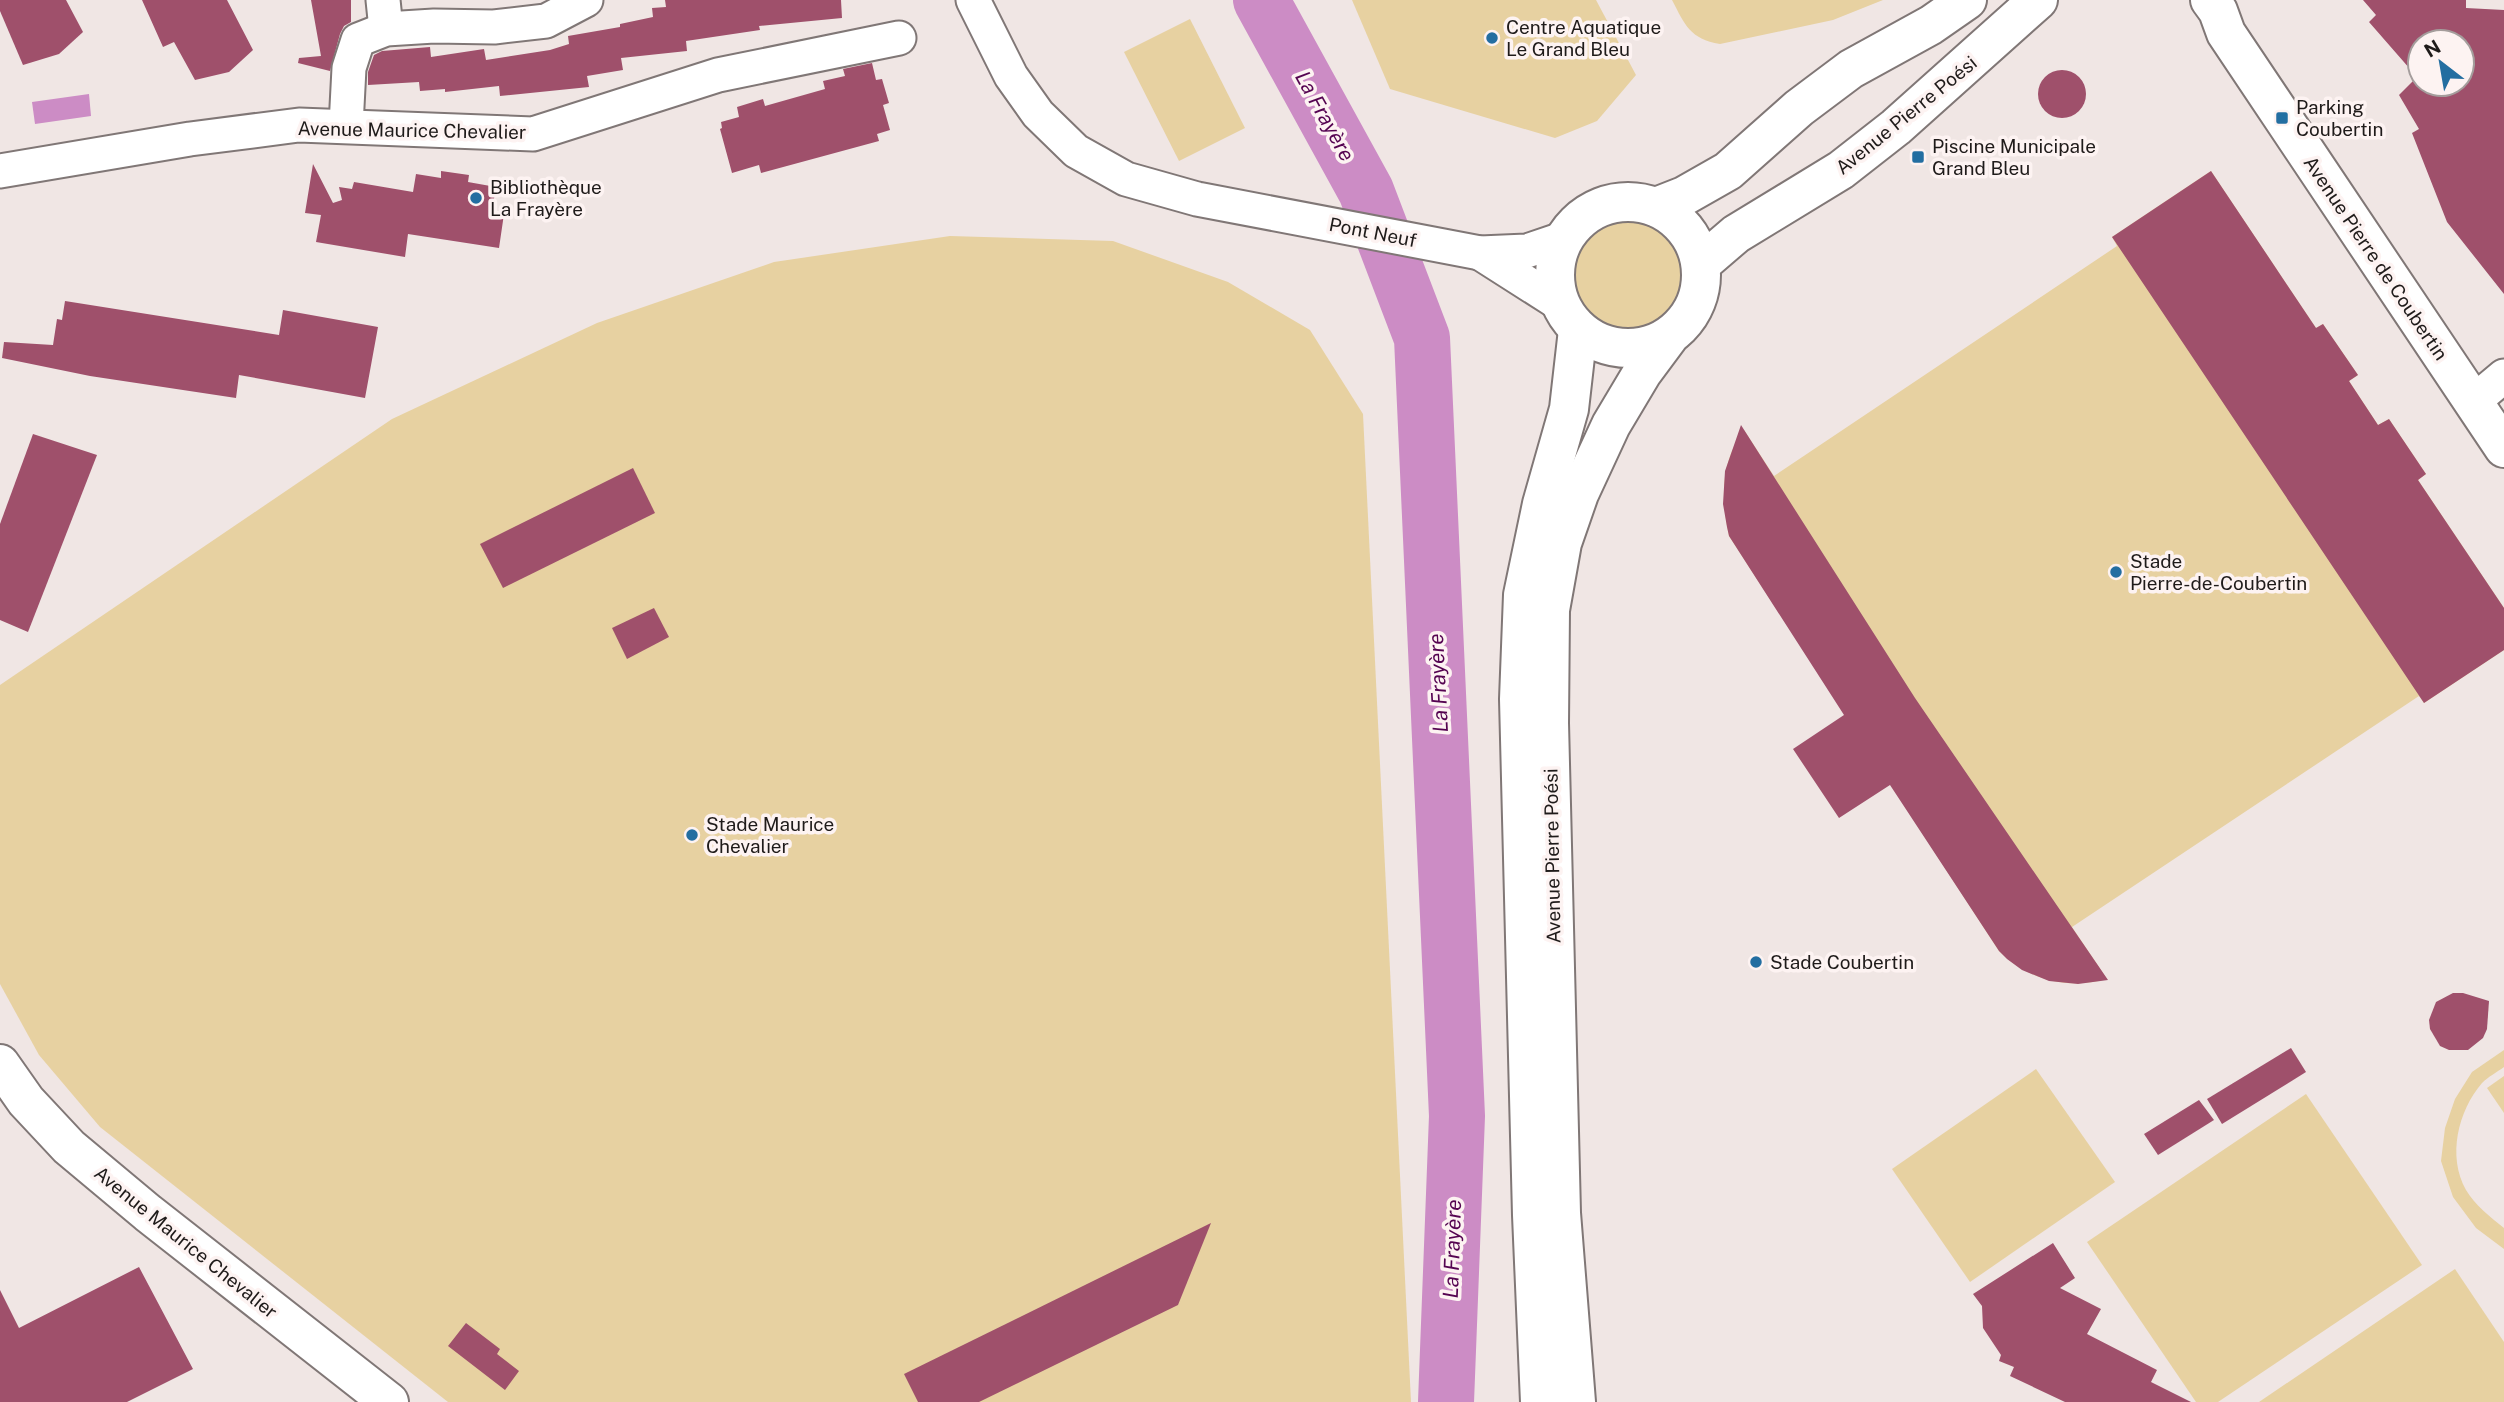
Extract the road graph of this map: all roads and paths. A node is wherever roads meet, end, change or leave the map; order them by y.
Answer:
1 (586, 0) edge
2 (973, 0) edge
3 (1967, 0) edge
4 (2038, 0) edge
5 (2058, 0) edge
6 (2180, 0) edge
7 (384, 15) edge
8 (2218, 17) edge
9 (2004, 33) junction
10 (898, 38) dead end
11 (345, 125) junction
12 (0, 171) edge
13 (1656, 207) junction
14 (1565, 238) junction
15 (1480, 253) junction
16 (1701, 264) junction
17 (1569, 317) junction
18 (1668, 338) junction
19 (2504, 376) edge
20 (2473, 402) junction
21 (2504, 447) edge
22 (0, 1064) edge
23 (389, 1402) edge
24 (1541, 1402) edge
25 (1576, 1402) edge

1 - 7 street
2 - 15 street, Pont Neuf
3 - 13 main road
4 - 9 main road, Avenue Pierre Poési
5 - 9 main road, Avenue Pierre Poési
6 - 8 main road, Avenue Pierre de Coubertin
7 - 11 street
8 - 20 main road, Avenue Pierre de Coubertin
9 - 16 main road, Avenue Pierre Poési
10 - 11 street, Avenue Maurice Chevalier
11 - 12 street, Avenue Maurice Chevalier
13 - 14 main road
13 - 16 main road
14 - 15 street
14 - 17 main road
15 - 17 street
16 - 18 main road
17 - 18 main road
17 - 24 main road, Avenue Pierre Poési
18 - 25 main road, Avenue Pierre Poési
19 - 20 street
20 - 21 main road, Avenue Pierre de Coubertin
22 - 23 main road, Avenue Maurice Chevalier

